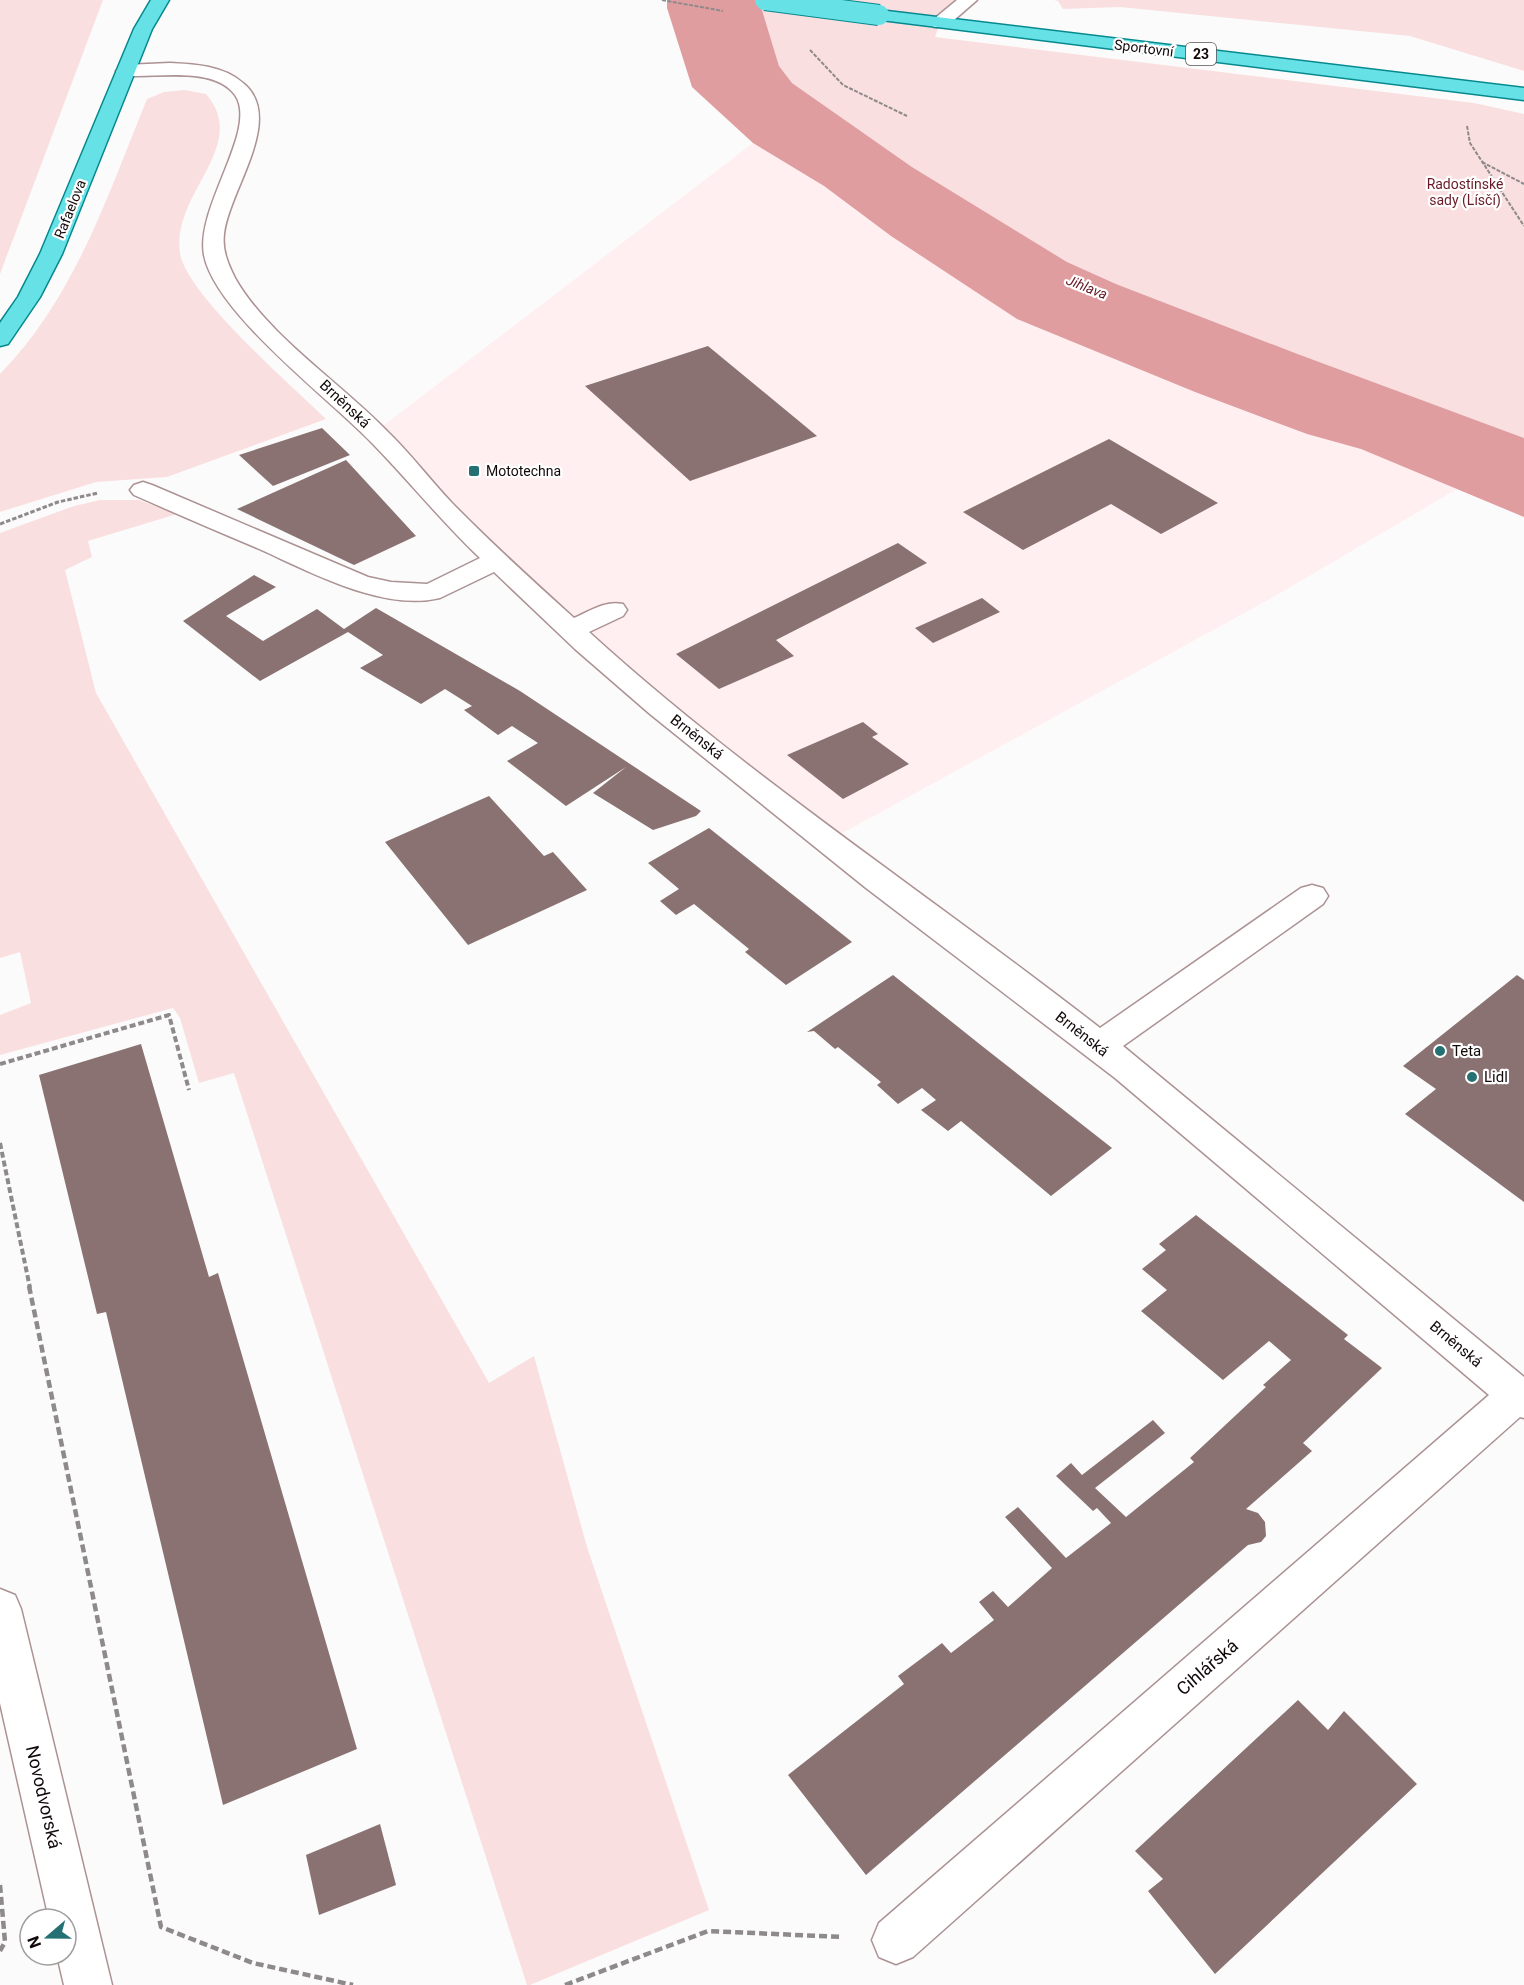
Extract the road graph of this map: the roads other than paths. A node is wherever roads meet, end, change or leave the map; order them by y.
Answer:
1 (159, 0) edge
2 (765, 0) edge
3 (968, 0) edge
4 (940, 23) junction
5 (124, 71) junction
6 (1524, 94) edge
7 (0, 339) edge
8 (143, 490) road end
9 (498, 560) junction
10 (613, 610) dead end
11 (572, 629) junction
12 (1312, 896) dead end
13 (1099, 1046) junction
14 (1520, 1398) edge
15 (0, 1609) edge
16 (896, 1940) road end
17 (89, 1985) edge

1 - 5 main road
2 - 4 main road, Sportovní / 23, bridge
3 - 4 street
4 - 6 main road, Sportovní / 23
5 - 7 main road, Rafaelova
5 - 9 street, Brněnská
8 - 9 street
9 - 11 street, Brněnská
10 - 11 street
11 - 13 street, Brněnská
12 - 13 street
13 - 14 street, Brněnská
14 - 16 street, Cihlářská
15 - 17 street, Novodvorská

